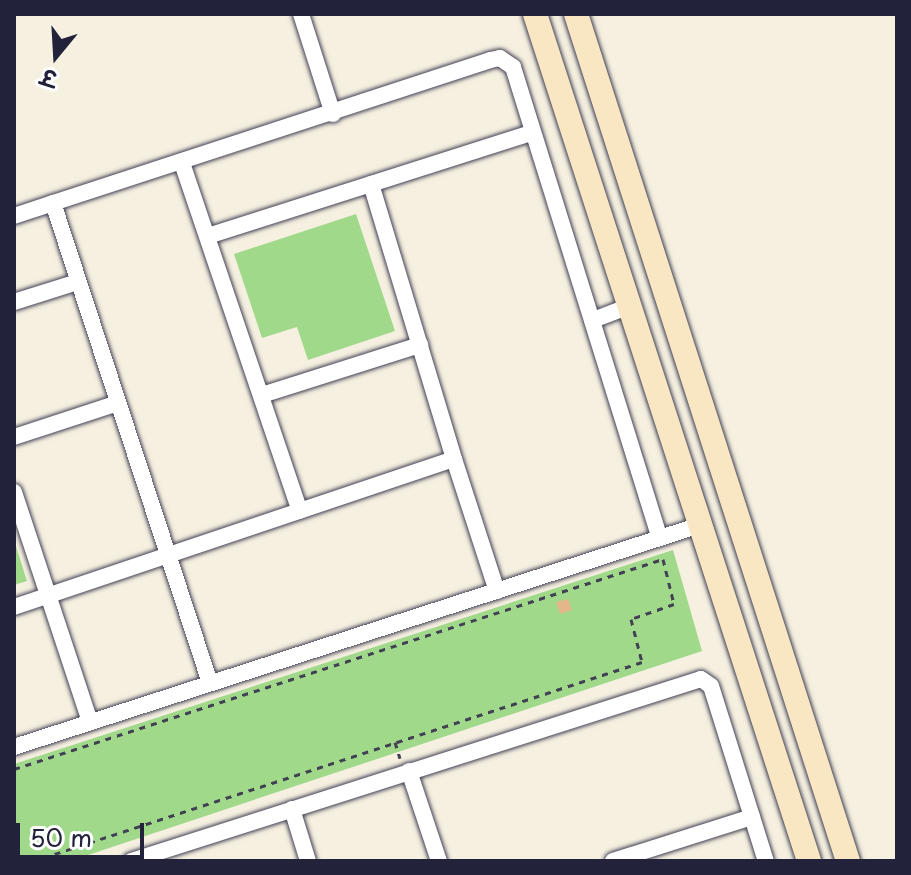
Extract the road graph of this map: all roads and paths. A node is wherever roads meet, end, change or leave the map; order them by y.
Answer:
1 (301, 14) edge
2 (535, 14) edge
3 (576, 14) edge
4 (333, 114) junction
5 (530, 133) junction
6 (182, 163) junction
7 (371, 184) junction
8 (53, 203) junction
9 (14, 216) edge
10 (208, 236) junction
11 (78, 282) junction
12 (14, 302) edge
13 (629, 306) junction
14 (593, 320) junction
15 (420, 345) junction
16 (262, 395) junction
17 (118, 403) junction
18 (14, 437) edge
19 (454, 459) junction
20 (14, 492) edge
21 (300, 511) junction
22 (700, 525) junction
23 (660, 538) junction
24 (167, 552) junction
25 (497, 591) junction
26 (558, 592) junction
27 (48, 596) junction
28 (561, 600) dead end
29 (14, 607) edge
30 (210, 683) junction
31 (90, 722) junction
32 (14, 747) edge
33 (14, 769) edge
34 (409, 771) junction
35 (292, 809) junction
36 (752, 817) junction
37 (33, 861) edge
38 (131, 861) edge
39 (308, 861) edge
40 (439, 861) edge
41 (613, 861) edge
42 (766, 861) edge
43 (809, 861) edge
44 (848, 861) edge

1 - 4 street
2 - 13 main road
3 - 44 main road
4 - 5 street
4 - 6 street
5 - 7 street
5 - 14 street
6 - 8 street
6 - 10 street
7 - 10 street
7 - 15 street
8 - 9 street
8 - 11 street
10 - 16 street
11 - 12 street
11 - 17 street
13 - 14 street
13 - 22 main road
14 - 23 street
15 - 16 street
15 - 19 street
16 - 21 street
17 - 18 street
17 - 24 street
19 - 21 street
19 - 25 street
20 - 27 street
21 - 24 street
22 - 23 street
22 - 43 main road
23 - 25 street
24 - 27 street
24 - 30 street
25 - 30 street
26 - 28 path
26 - 33 path
26 - 37 path
27 - 29 street
27 - 31 street
30 - 31 street
31 - 32 street
34 - 35 street
34 - 36 street
34 - 40 street
35 - 38 street
35 - 39 street
36 - 41 street
36 - 42 street

